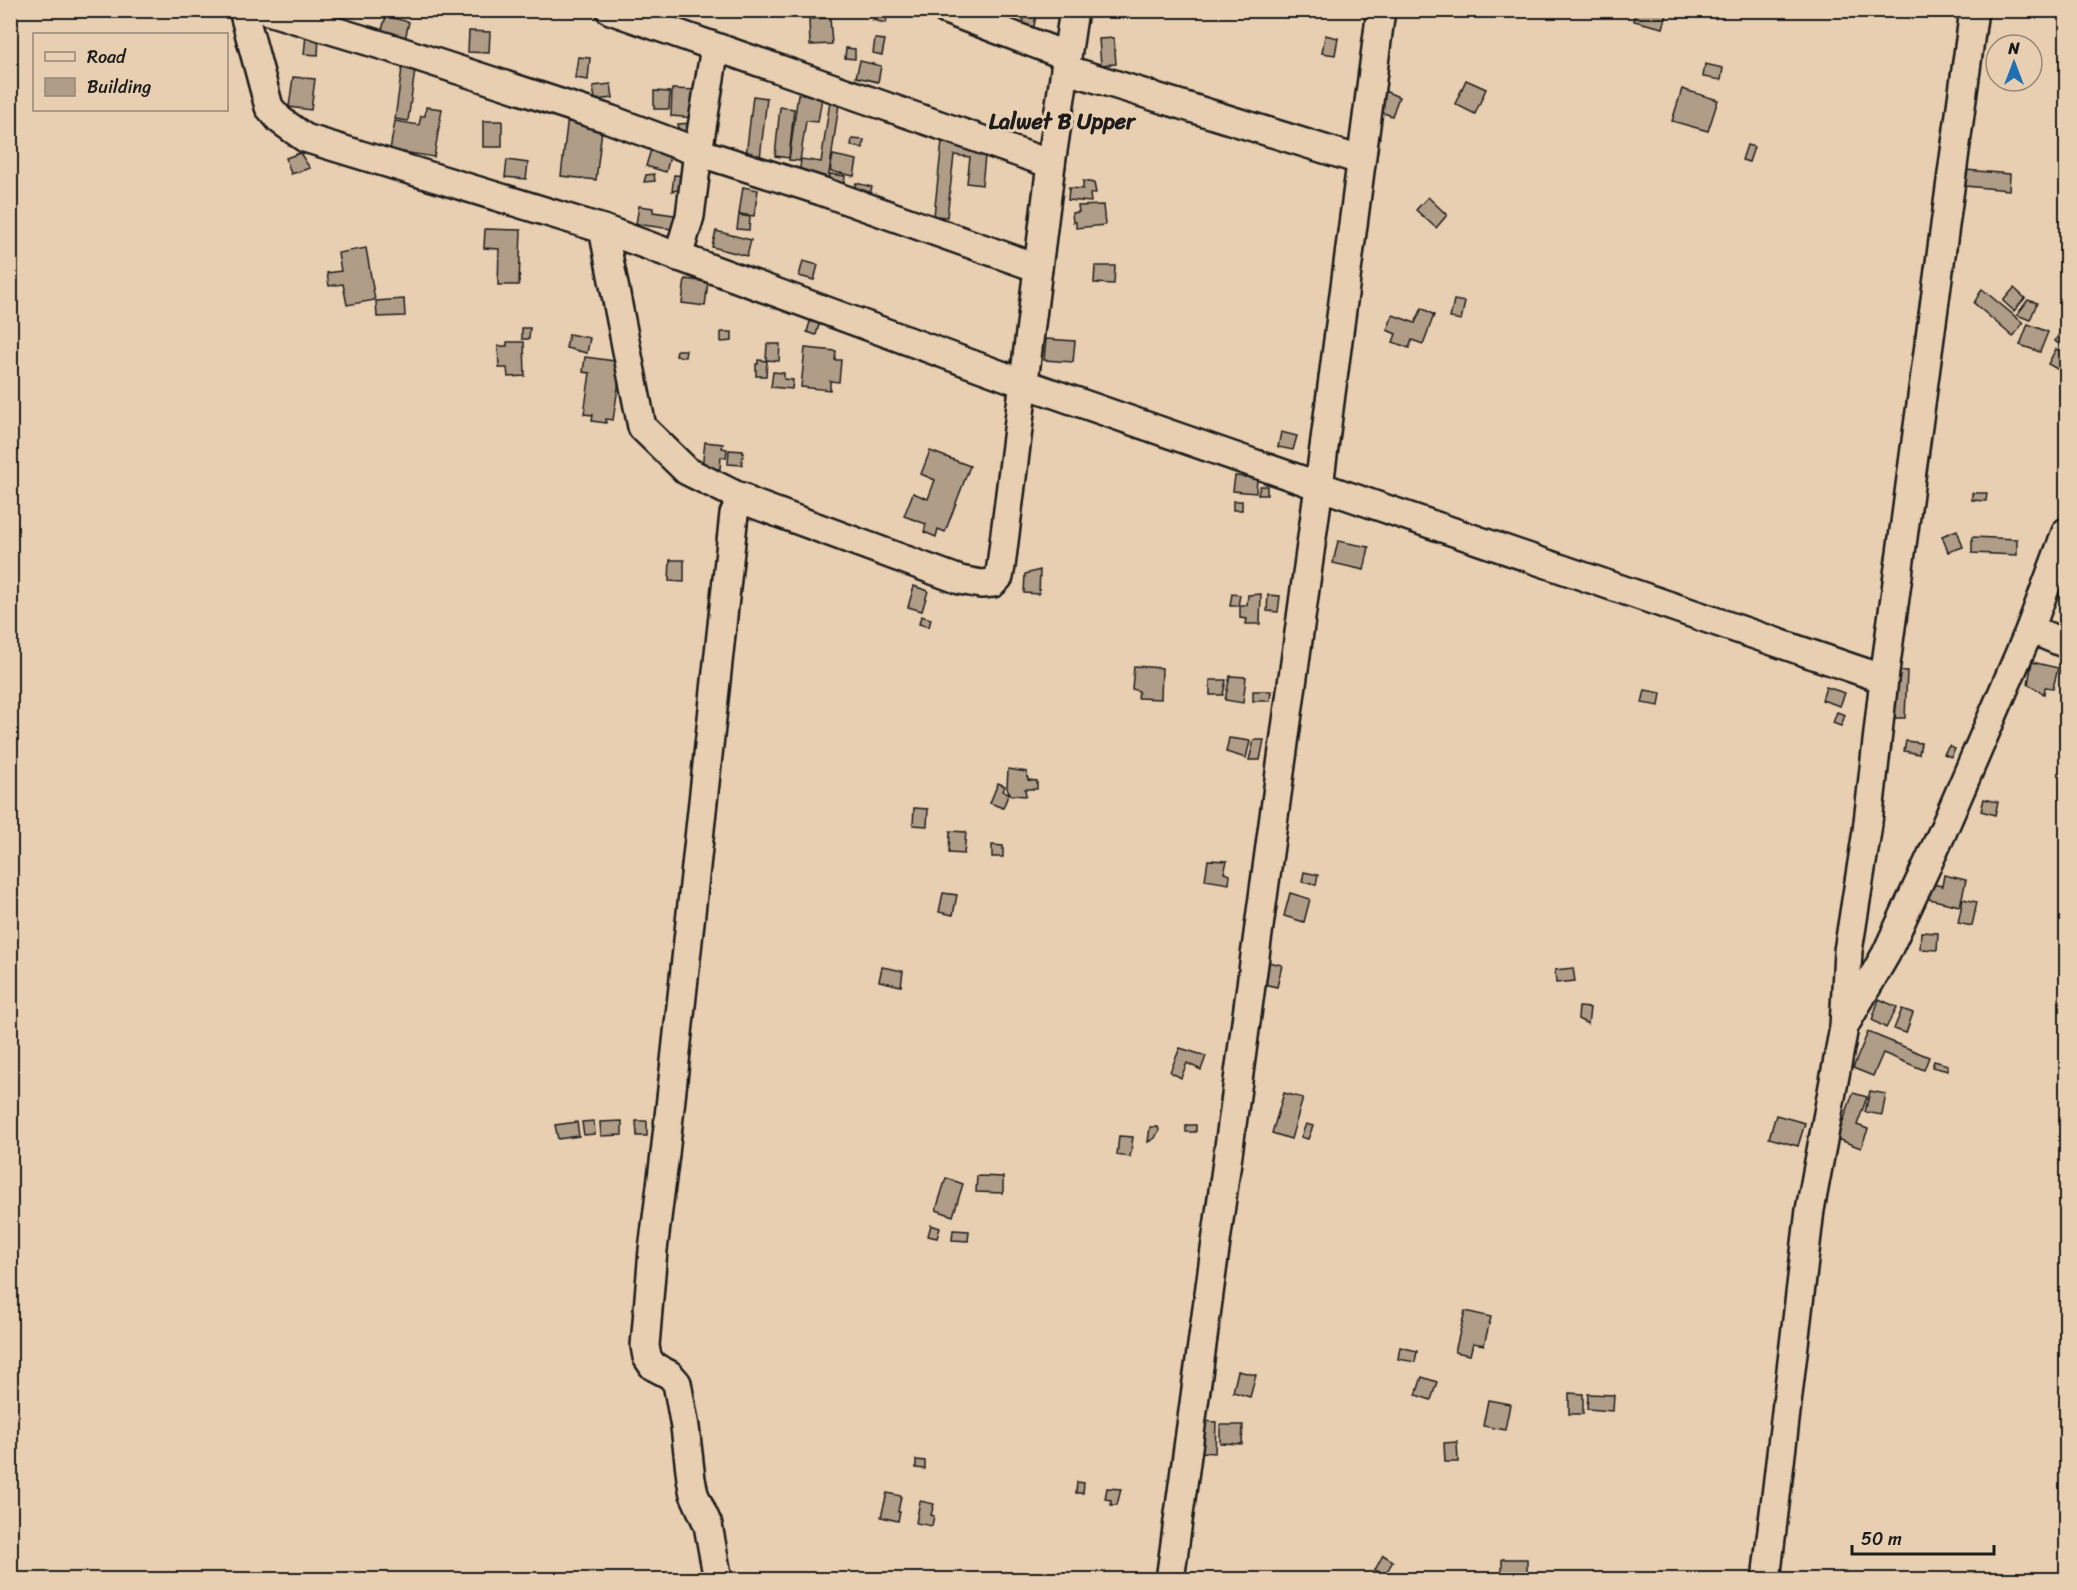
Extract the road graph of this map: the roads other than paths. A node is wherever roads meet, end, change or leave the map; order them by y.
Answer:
1 (243, 10) edge
2 (266, 10) edge
3 (610, 10) edge
4 (946, 10) edge
5 (1074, 10) edge
6 (1381, 10) edge
7 (1974, 10) edge
8 (715, 47) junction
9 (1066, 63) junction
10 (698, 152) junction
11 (1360, 160) junction
12 (1051, 164) junction
13 (603, 230) junction
14 (678, 257) junction
15 (1038, 268) junction
16 (1023, 383) junction
17 (1319, 486) junction
18 (742, 497) junction
19 (2067, 532) edge
20 (2030, 629) junction
21 (2067, 644) edge
22 (1884, 679) junction
23 (1844, 1027) junction
24 (718, 1580) edge
25 (1170, 1580) edge
26 (1767, 1580) edge

1 - 13 street
2 - 10 street
3 - 8 street
4 - 9 street
5 - 9 street
6 - 11 street
7 - 22 street
8 - 10 street
8 - 12 street
9 - 11 street
9 - 12 street
10 - 14 street
10 - 15 street
11 - 17 street
12 - 15 street
13 - 14 street
13 - 18 street
14 - 16 street
15 - 16 street
16 - 17 street
16 - 18 street
17 - 22 street
17 - 25 street
18 - 24 street
19 - 20 street
20 - 21 street
20 - 23 street
22 - 23 street
23 - 26 street

